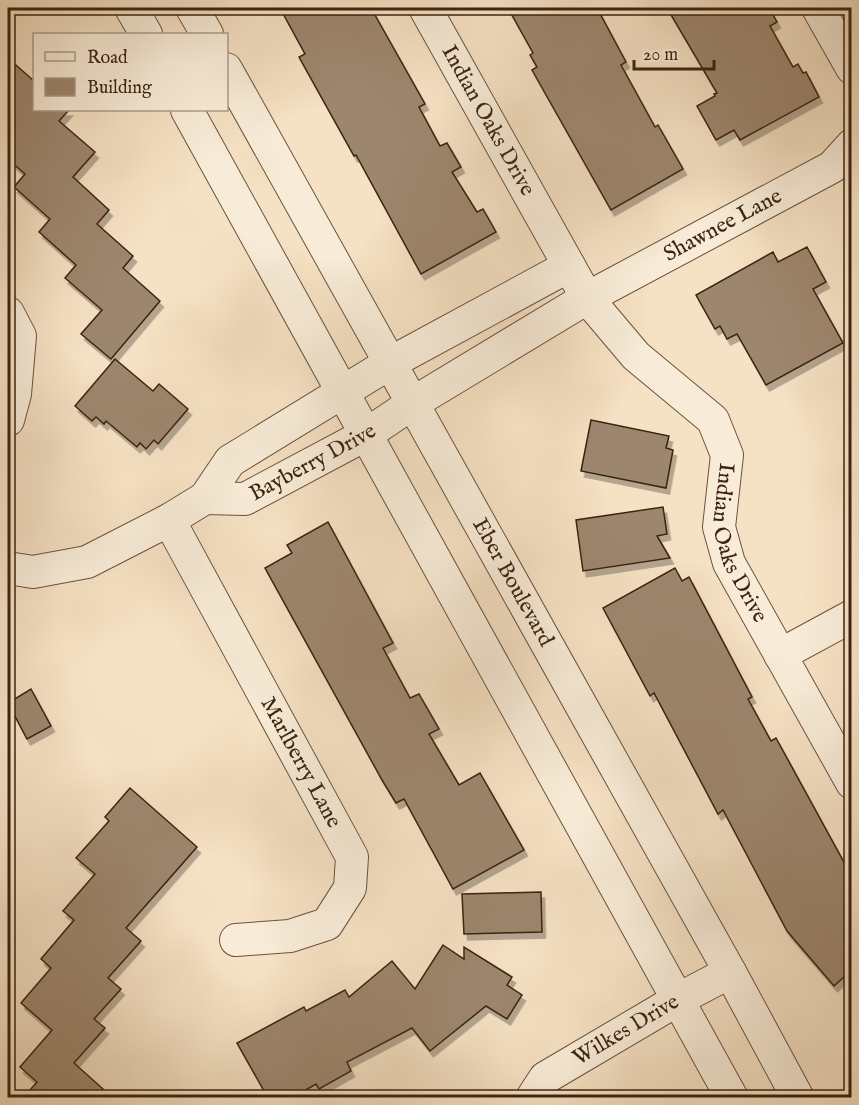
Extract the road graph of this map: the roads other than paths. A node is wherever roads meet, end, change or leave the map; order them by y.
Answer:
1 (131, 8) edge
2 (192, 8) edge
3 (425, 8) edge
4 (818, 8) edge
5 (145, 33) edge
6 (206, 33) edge
7 (852, 68) edge
8 (228, 73) edge
9 (188, 111) edge
10 (852, 145) edge
11 (569, 266) junction
12 (587, 298) junction
13 (500, 303) junction
14 (8, 313) edge
15 (519, 339) junction
16 (390, 363) junction
17 (343, 392) junction
18 (413, 403) junction
19 (8, 420) edge
20 (367, 434) junction
21 (205, 498) junction
22 (169, 520) junction
23 (8, 568) edge
24 (852, 616) edge
25 (780, 655) junction
26 (852, 783) edge
27 (236, 940) dead end
28 (730, 972) junction
29 (679, 999) junction
30 (532, 1098) edge
31 (732, 1098) edge
32 (798, 1098) edge

1 - 5 street
2 - 6 street
3 - 11 street, Indian Oaks Drive
4 - 7 street
8 - 16 street, Eber Boulevard
9 - 17 street
10 - 12 street, Shawnee Lane
11 - 12 street, Indian Oaks Drive
11 - 13 street
12 - 15 street
12 - 25 street, Indian Oaks Drive
13 - 15 street
13 - 16 street
14 - 19 street
15 - 18 street
16 - 17 street, Bayberry Drive
16 - 18 street, Eber Boulevard
17 - 20 street
17 - 21 street, Bayberry Drive
18 - 20 street, Bayberry Drive
18 - 28 street, Eber Boulevard
20 - 21 street, Bayberry Drive
20 - 29 street
21 - 22 street, Bayberry Drive
22 - 23 street, Bayberry Drive
22 - 27 street, Marlberry Lane
24 - 25 street
25 - 26 street, Indian Oaks Drive
28 - 29 street, Wilkes Drive
28 - 32 street, Eber Boulevard
29 - 30 street, Wilkes Drive
29 - 31 street

